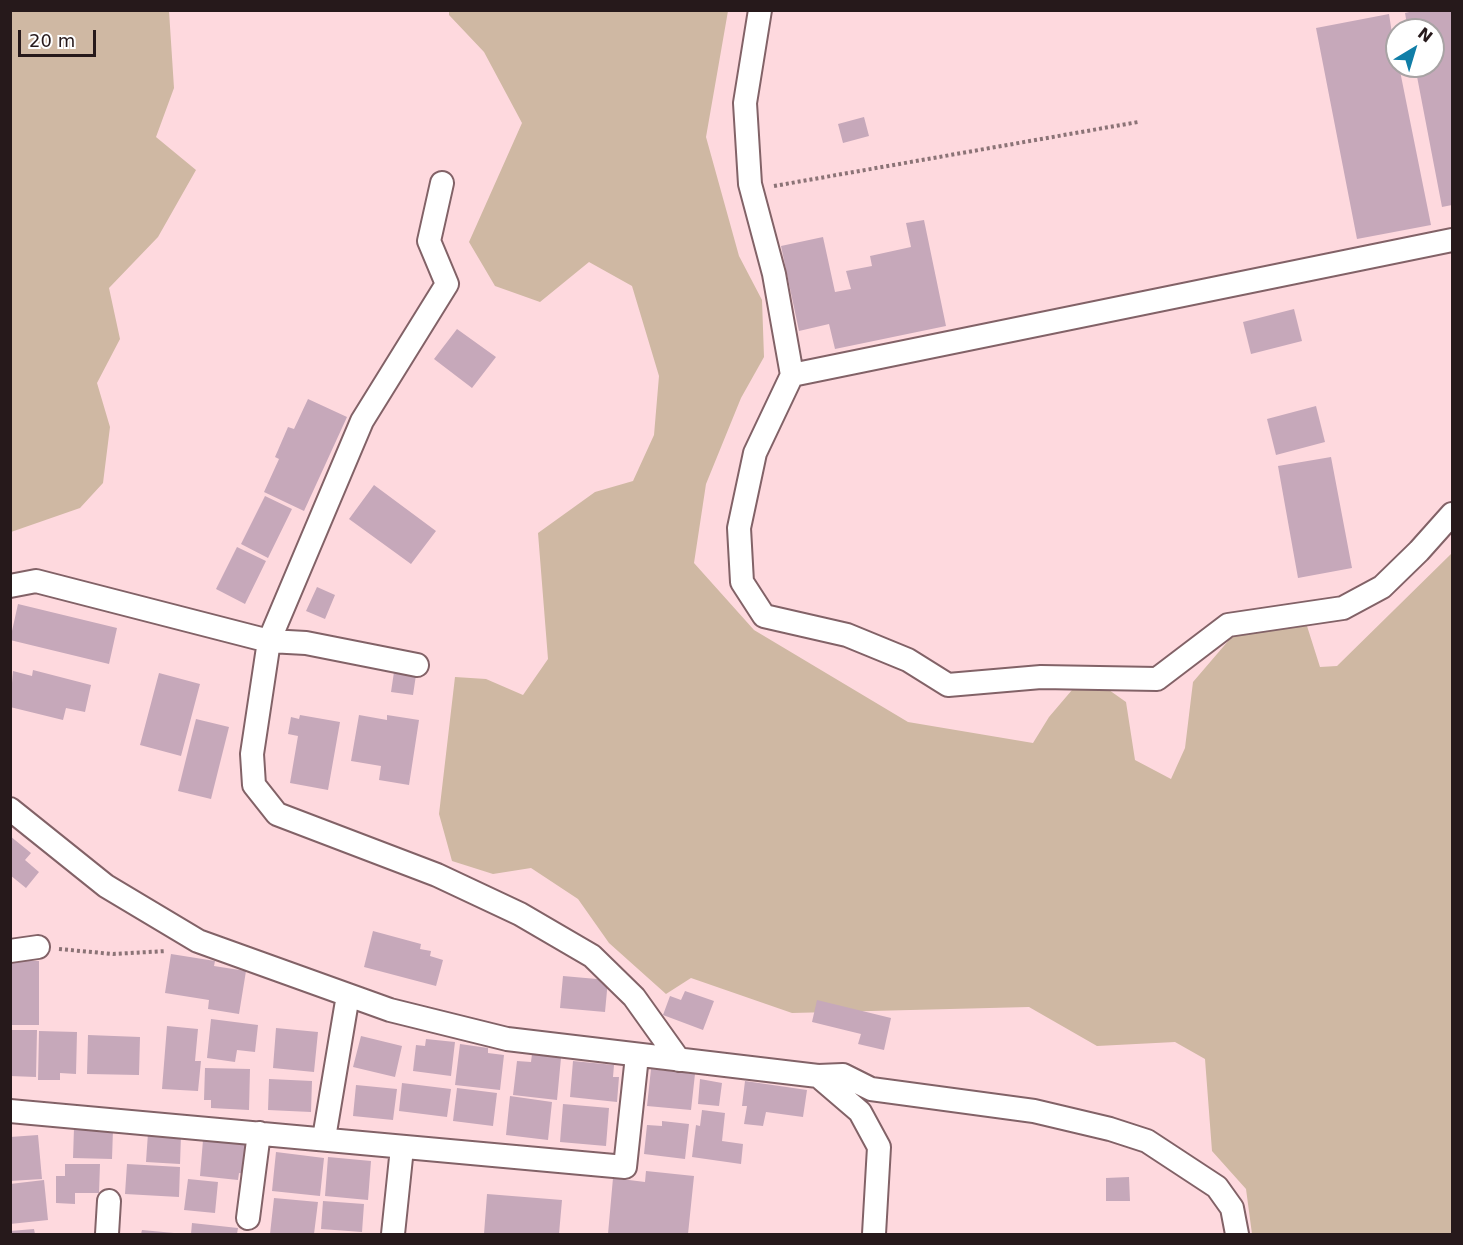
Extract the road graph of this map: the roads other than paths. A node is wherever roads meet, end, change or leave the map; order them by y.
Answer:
1 (760, 10) edge
2 (442, 183) dead end
3 (1452, 240) edge
4 (792, 375) junction
5 (1452, 514) edge
6 (10, 586) edge
7 (269, 641) junction
8 (417, 665) dead end
9 (10, 809) edge
10 (38, 947) road end
11 (10, 951) edge
12 (348, 995) junction
13 (637, 1056) junction
14 (679, 1060) junction
15 (818, 1076) junction
16 (10, 1111) edge
17 (259, 1133) junction
18 (324, 1138) junction
19 (402, 1148) junction
20 (109, 1201) dead end
21 (248, 1218) dead end
22 (107, 1234) edge
23 (393, 1234) edge
24 (874, 1234) edge
25 (1237, 1234) edge

1 - 4 street
2 - 7 street
3 - 4 street
4 - 5 street
6 - 7 street
7 - 8 street
7 - 14 street
9 - 12 street
10 - 11 street
12 - 13 street
12 - 18 street
13 - 14 street
13 - 19 street
14 - 15 street
15 - 24 street
15 - 25 street
16 - 17 street
17 - 18 street
17 - 21 street
18 - 19 street
19 - 23 street
20 - 22 street

